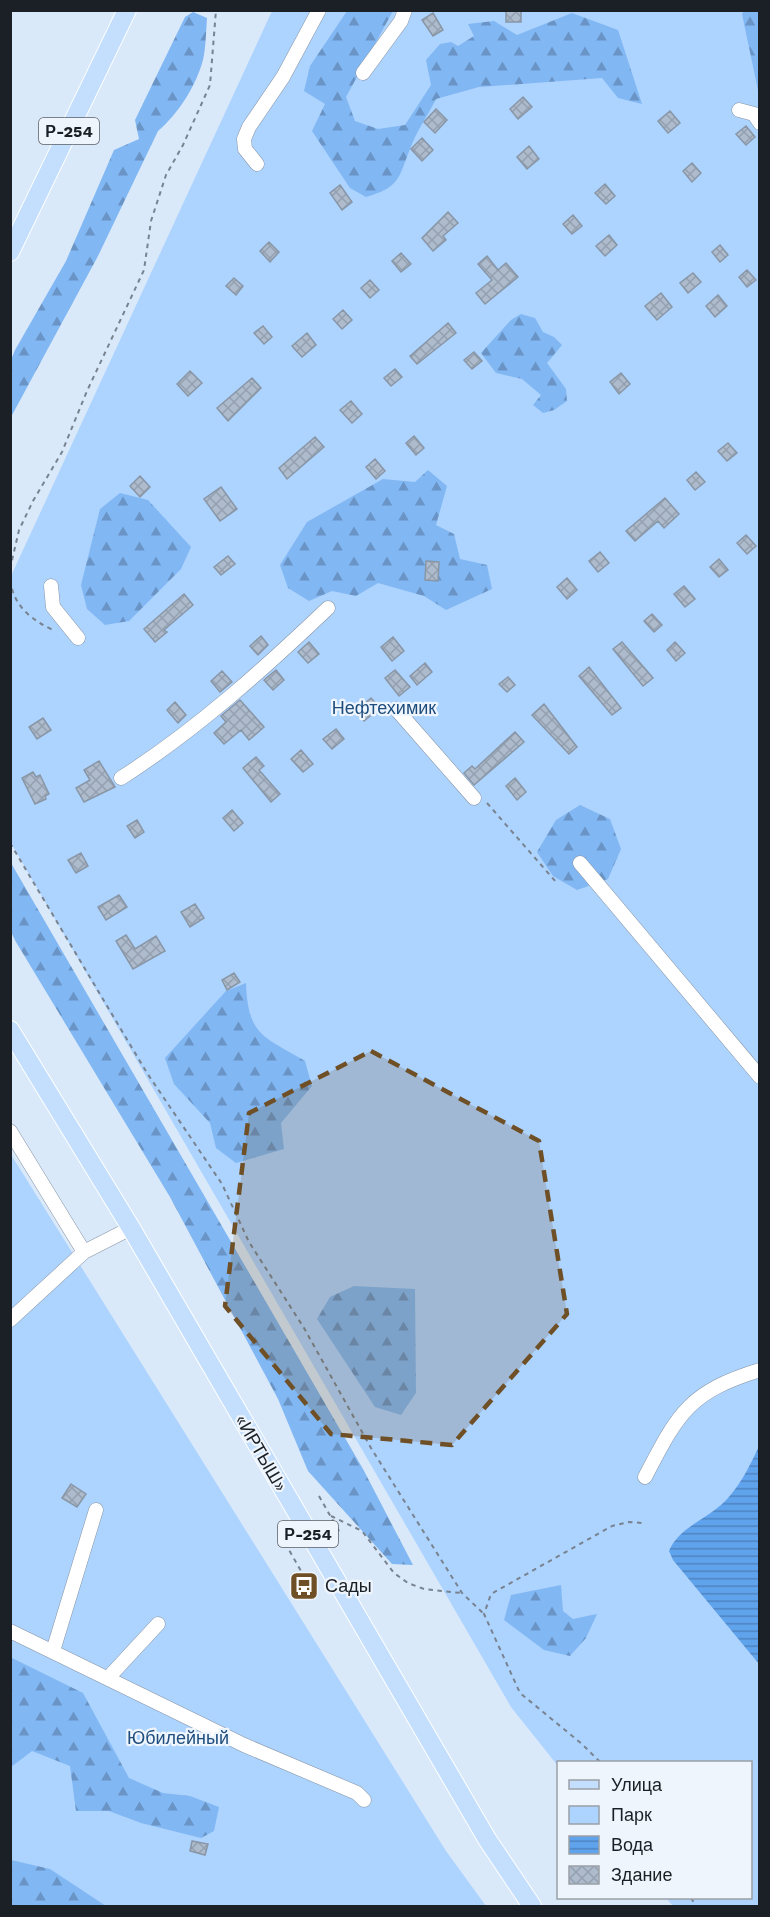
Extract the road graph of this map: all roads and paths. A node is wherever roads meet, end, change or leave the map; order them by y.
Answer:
1 (127, 10) edge
2 (216, 10) edge
3 (319, 10) edge
4 (405, 10) edge
5 (363, 73) dead end
6 (739, 110) dead end
7 (759, 123) edge
8 (257, 164) dead end
9 (10, 252) edge
10 (10, 569) edge
11 (10, 580) edge
12 (51, 586) dead end
13 (328, 608) dead end
14 (57, 632) dead end
15 (78, 638) dead end
16 (396, 709) dead end
17 (121, 778) dead end
18 (480, 801) joint
19 (10, 843) edge
20 (580, 863) dead end
21 (556, 882) dead end
22 (10, 1030) edge
23 (759, 1077) edge
24 (10, 1131) edge
25 (131, 1228) junction
26 (84, 1252) junction
27 (10, 1320) edge
28 (759, 1370) edge
29 (645, 1477) dead end
30 (319, 1496) dead end
31 (96, 1510) dead end
32 (331, 1516) junction
33 (643, 1523) dead end
34 (340, 1533) dead end
35 (285, 1543) dead end
36 (313, 1592) dead end
37 (462, 1593) junction
38 (484, 1614) junction
39 (158, 1624) dead end
40 (10, 1631) edge
41 (53, 1651) junction
42 (108, 1678) junction
43 (599, 1761) edge
44 (364, 1800) dead end
45 (532, 1906) edge

1 - 9 main road, Р-254
2 - 10 path
3 - 8 street
4 - 5 street
6 - 7 street
11 - 14 path
12 - 15 street
13 - 17 street
16 - 18 street
18 - 21 path
19 - 37 path
20 - 23 street
22 - 25 main road, «ИРТЫШ» / Р-254
24 - 26 street
25 - 26 street
25 - 45 main road, «ИРТЫШ» / Р-254
26 - 27 street
28 - 29 street
30 - 32 path
31 - 41 street
32 - 34 path
32 - 37 path
33 - 38 path
35 - 36 path
37 - 38 path
38 - 43 path
39 - 42 street
40 - 41 street
41 - 42 street
42 - 44 street

